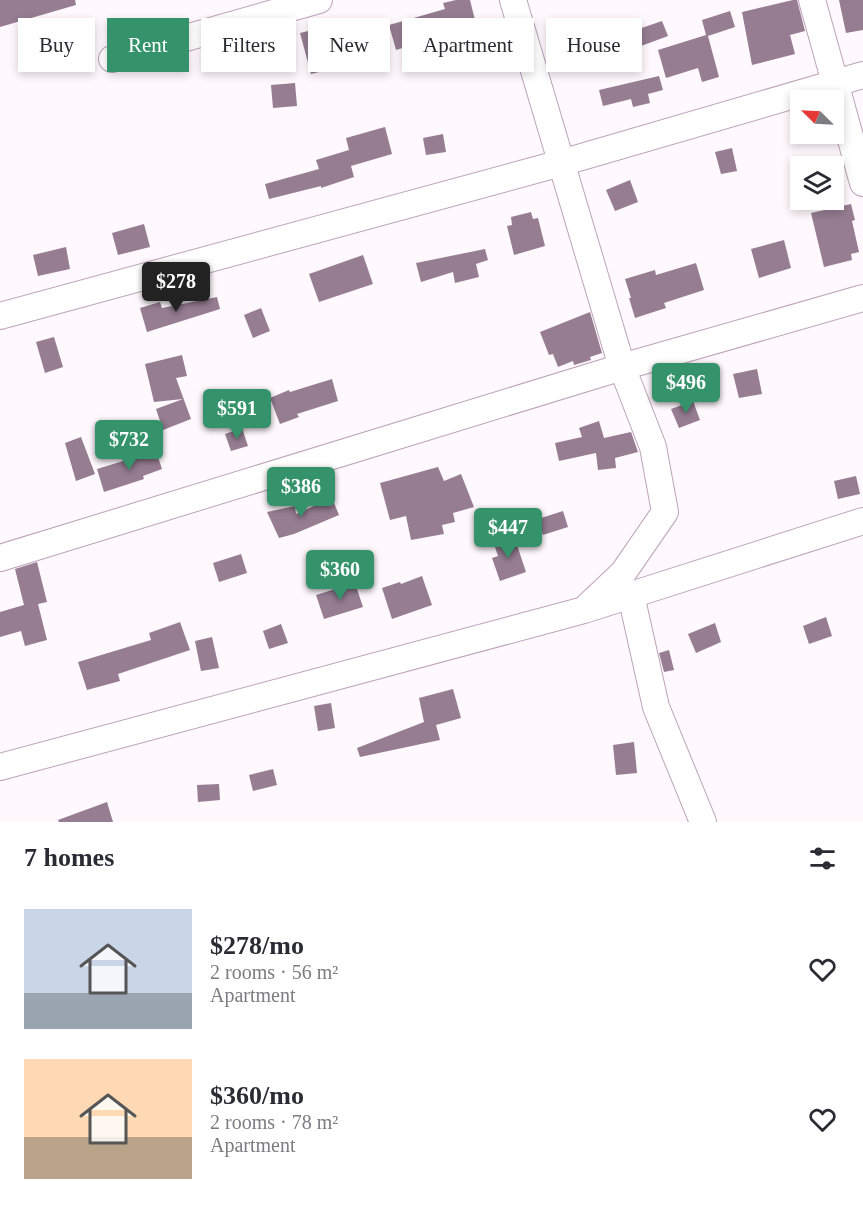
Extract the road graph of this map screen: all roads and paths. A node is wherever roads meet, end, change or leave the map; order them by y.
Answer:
1 (319, 0) edge
2 (513, 0) edge
3 (812, 0) edge
4 (189, 37) edge
5 (863, 75) edge
6 (835, 84) junction
7 (561, 163) junction
8 (863, 183) edge
9 (863, 298) edge
10 (0, 316) edge
11 (622, 367) junction
12 (863, 521) edge
13 (0, 558) edge
14 (631, 595) junction
15 (584, 610) junction
16 (0, 767) edge
17 (703, 822) edge

1 - 4 street
2 - 7 street
3 - 6 street
5 - 6 street
6 - 7 street
6 - 8 street
7 - 10 street
7 - 11 street
9 - 11 street
11 - 13 street
11 - 15 street
12 - 14 street
14 - 15 street
14 - 17 street
15 - 16 street

